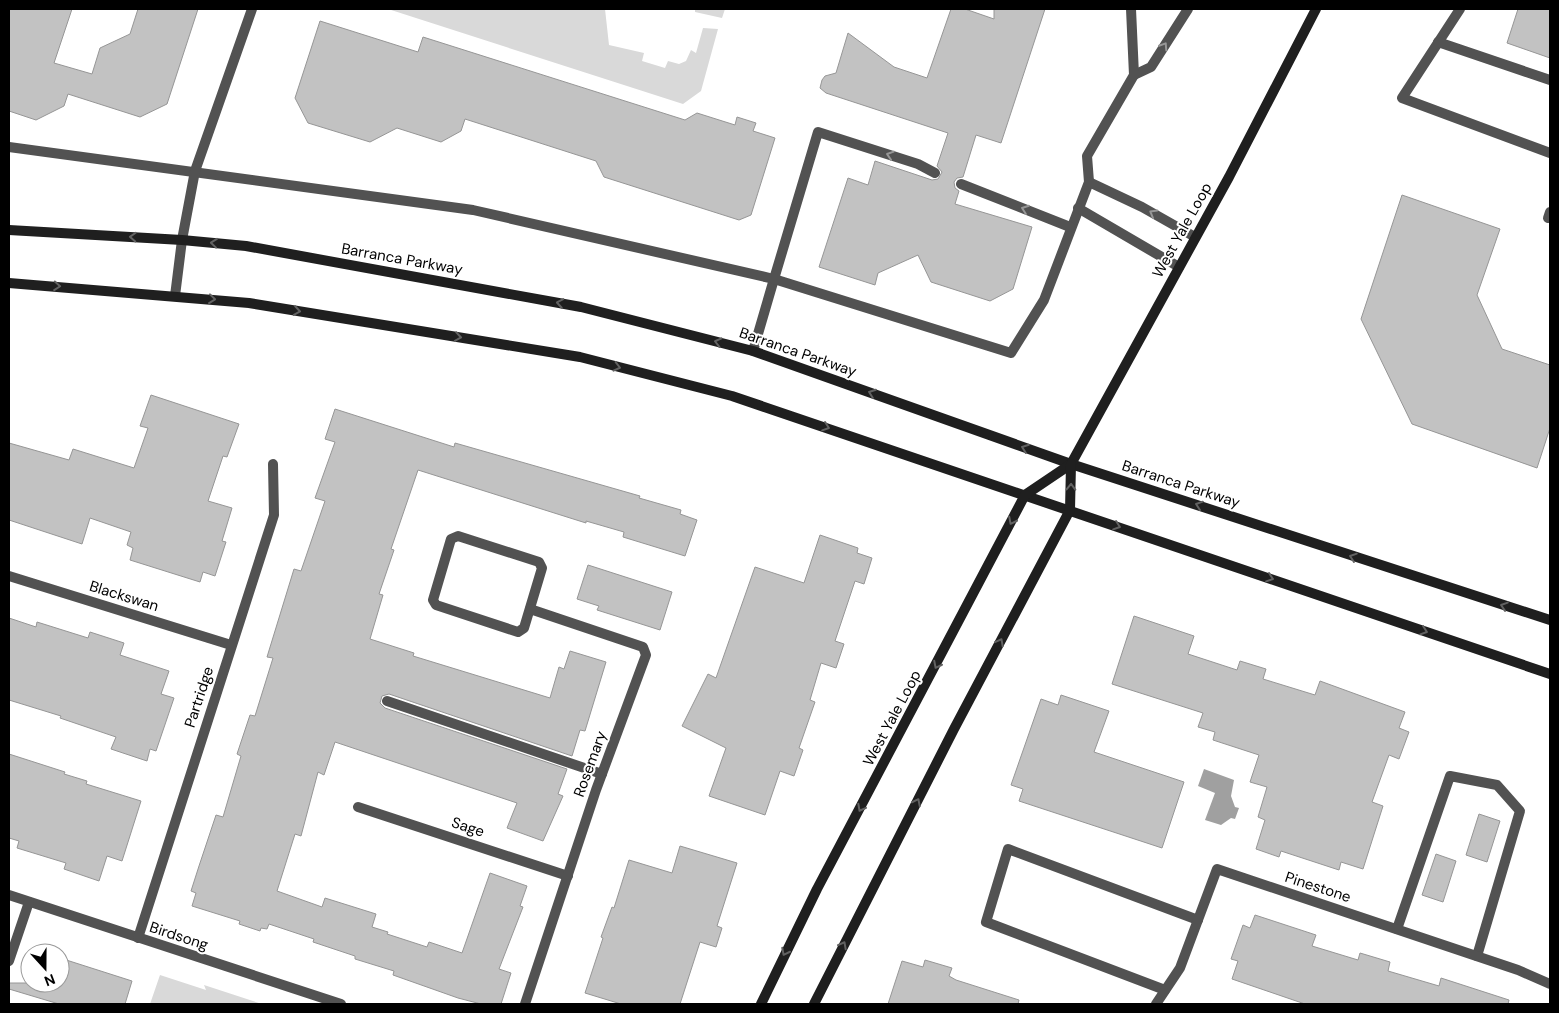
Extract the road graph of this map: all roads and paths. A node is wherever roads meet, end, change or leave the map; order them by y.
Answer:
1 (252, 9) edge
2 (1131, 9) edge
3 (1188, 9) edge
4 (1316, 9) edge
5 (1460, 9) edge
6 (1438, 42) junction
7 (1134, 75) junction
8 (1550, 80) edge
9 (9, 147) edge
10 (1550, 153) edge
11 (195, 171) junction
12 (935, 173) dead end
13 (1089, 182) junction
14 (961, 184) dead end
15 (1078, 208) junction
16 (1070, 227) junction
17 (9, 230) edge
18 (1195, 237) junction
19 (182, 240) junction
20 (1179, 267) junction
21 (774, 279) junction
22 (9, 283) edge
23 (175, 296) junction
24 (753, 351) junction
25 (273, 464) dead end
26 (1071, 464) junction
27 (1025, 495) junction
28 (1070, 510) junction
29 (9, 576) edge
30 (530, 609) junction
31 (1550, 613) edge
32 (1534, 616) junction
33 (1550, 620) edge
34 (232, 644) junction
35 (1550, 674) edge
36 (388, 701) dead end
37 (602, 774) junction
38 (358, 807) dead end
39 (568, 876) junction
40 (9, 895) edge
41 (29, 902) junction
42 (1198, 920) junction
43 (1397, 929) junction
44 (138, 938) junction
45 (1476, 956) junction
46 (9, 961) edge
47 (1550, 984) edge
48 (1165, 990) junction
49 (341, 1004) edge
50 (524, 1004) edge
51 (761, 1004) edge
52 (814, 1004) edge
53 (1158, 1004) edge

1 - 11 street
2 - 7 street
7 -> 3 street
4 - 18 main road, West Yale Loop
5 - 6 street
6 - 8 street
6 - 10 street
7 - 13 street
9 - 11 street
11 - 19 street
11 - 21 street
12 -> 21 street
13 - 15 street
18 -> 13 street
16 -> 14 street
15 - 16 street
15 - 20 street
16 - 21 street
19 -> 17 main road, Barranca Parkway
18 - 20 main road, West Yale Loop
19 - 23 street
24 -> 19 main road, Barranca Parkway
20 - 26 main road, West Yale Loop
21 - 24 street
22 -> 23 main road
23 -> 27 main road
26 -> 24 main road, Barranca Parkway
25 - 34 street, Partridge
26 - 27 main road, West Yale Loop
28 -> 26 main road, West Yale Loop
32 -> 26 main road, Barranca Parkway
27 - 28 main road
27 -> 51 main road, West Yale Loop
28 -> 35 main road
52 -> 28 main road, West Yale Loop
29 - 34 street, Blackswan
30 - 30 street
30 - 37 street, Rosemary
31 - 32 main road
32 - 33 main road, Barranca Parkway
34 - 44 street, Partridge
36 - 37 street
37 - 39 street, Rosemary
38 - 39 street, Sage
39 - 50 street, Rosemary
40 - 41 street, Birdsong
41 - 44 street, Birdsong
41 - 46 street
42 - 43 street, Pinestone
42 - 48 street, Pinestone
42 - 48 street
43 - 45 street, Pinestone
43 - 45 street
44 - 49 street, Birdsong
45 - 47 street, Pinestone
48 - 53 street, Pinestone

